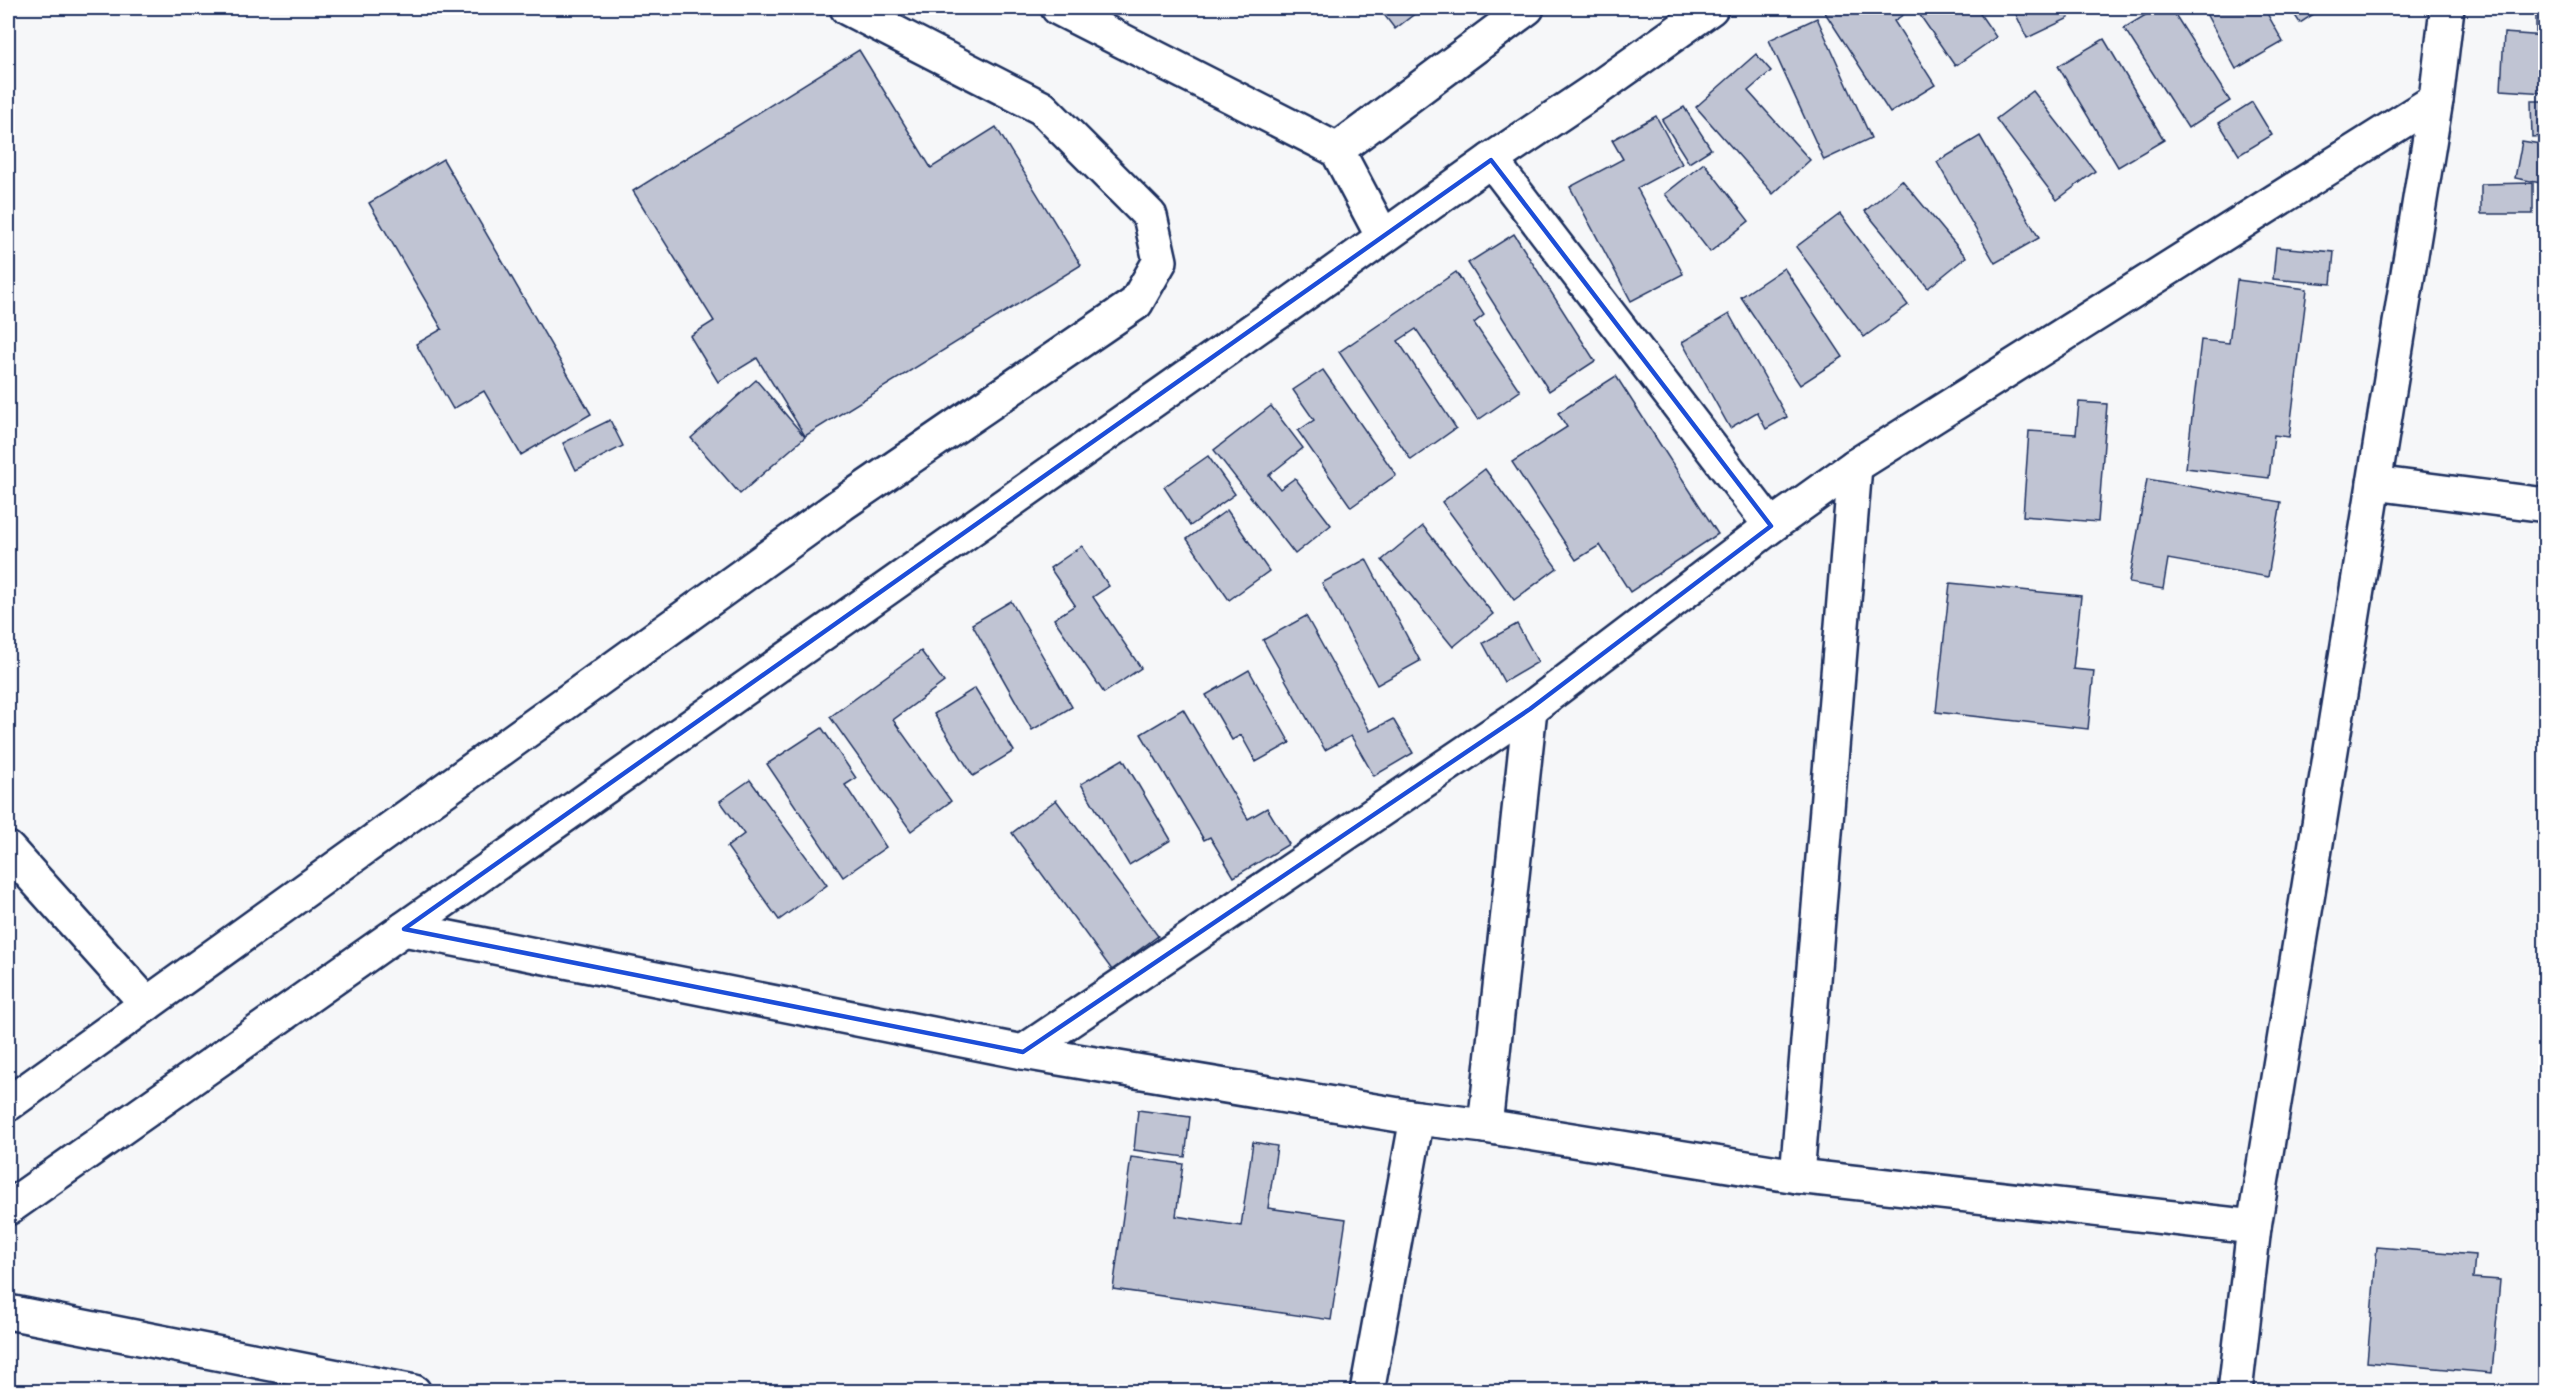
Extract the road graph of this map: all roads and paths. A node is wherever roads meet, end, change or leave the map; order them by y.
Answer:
1 (847, 8) edge
2 (1058, 8) edge
3 (1527, 8) edge
4 (1711, 8) edge
5 (2447, 8) edge
6 (2436, 100) junction
7 (1337, 150) junction
8 (1491, 160) junction
9 (1383, 237) junction
10 (1855, 466) junction
11 (2374, 483) junction
12 (2546, 505) edge
13 (1771, 526) junction
14 (1530, 709) junction
15 (8, 849) edge
16 (404, 929) junction
17 (147, 1004) junction
18 (1023, 1052) junction
19 (8, 1104) edge
20 (1417, 1118) junction
21 (1485, 1126) junction
22 (1797, 1176) junction
23 (8, 1208) edge
24 (2254, 1227) junction
25 (8, 1312) edge
26 (414, 1392) edge
27 (1367, 1392) edge
28 (2235, 1392) edge

1 - 17 street
2 - 7 street
3 - 7 street
4 - 8 street
5 - 6 street
6 - 10 street
6 - 11 street
7 - 9 street
8 - 9 street
8 - 13 street
9 - 16 street
10 - 13 street
10 - 22 street
11 - 12 street
11 - 24 street
13 - 14 street
14 - 18 street
14 - 21 street
15 - 17 street
16 - 18 street
16 - 23 street
17 - 19 street
18 - 20 street
20 - 21 street
20 - 27 street
21 - 22 street
22 - 24 street
24 - 28 street
25 - 26 street

